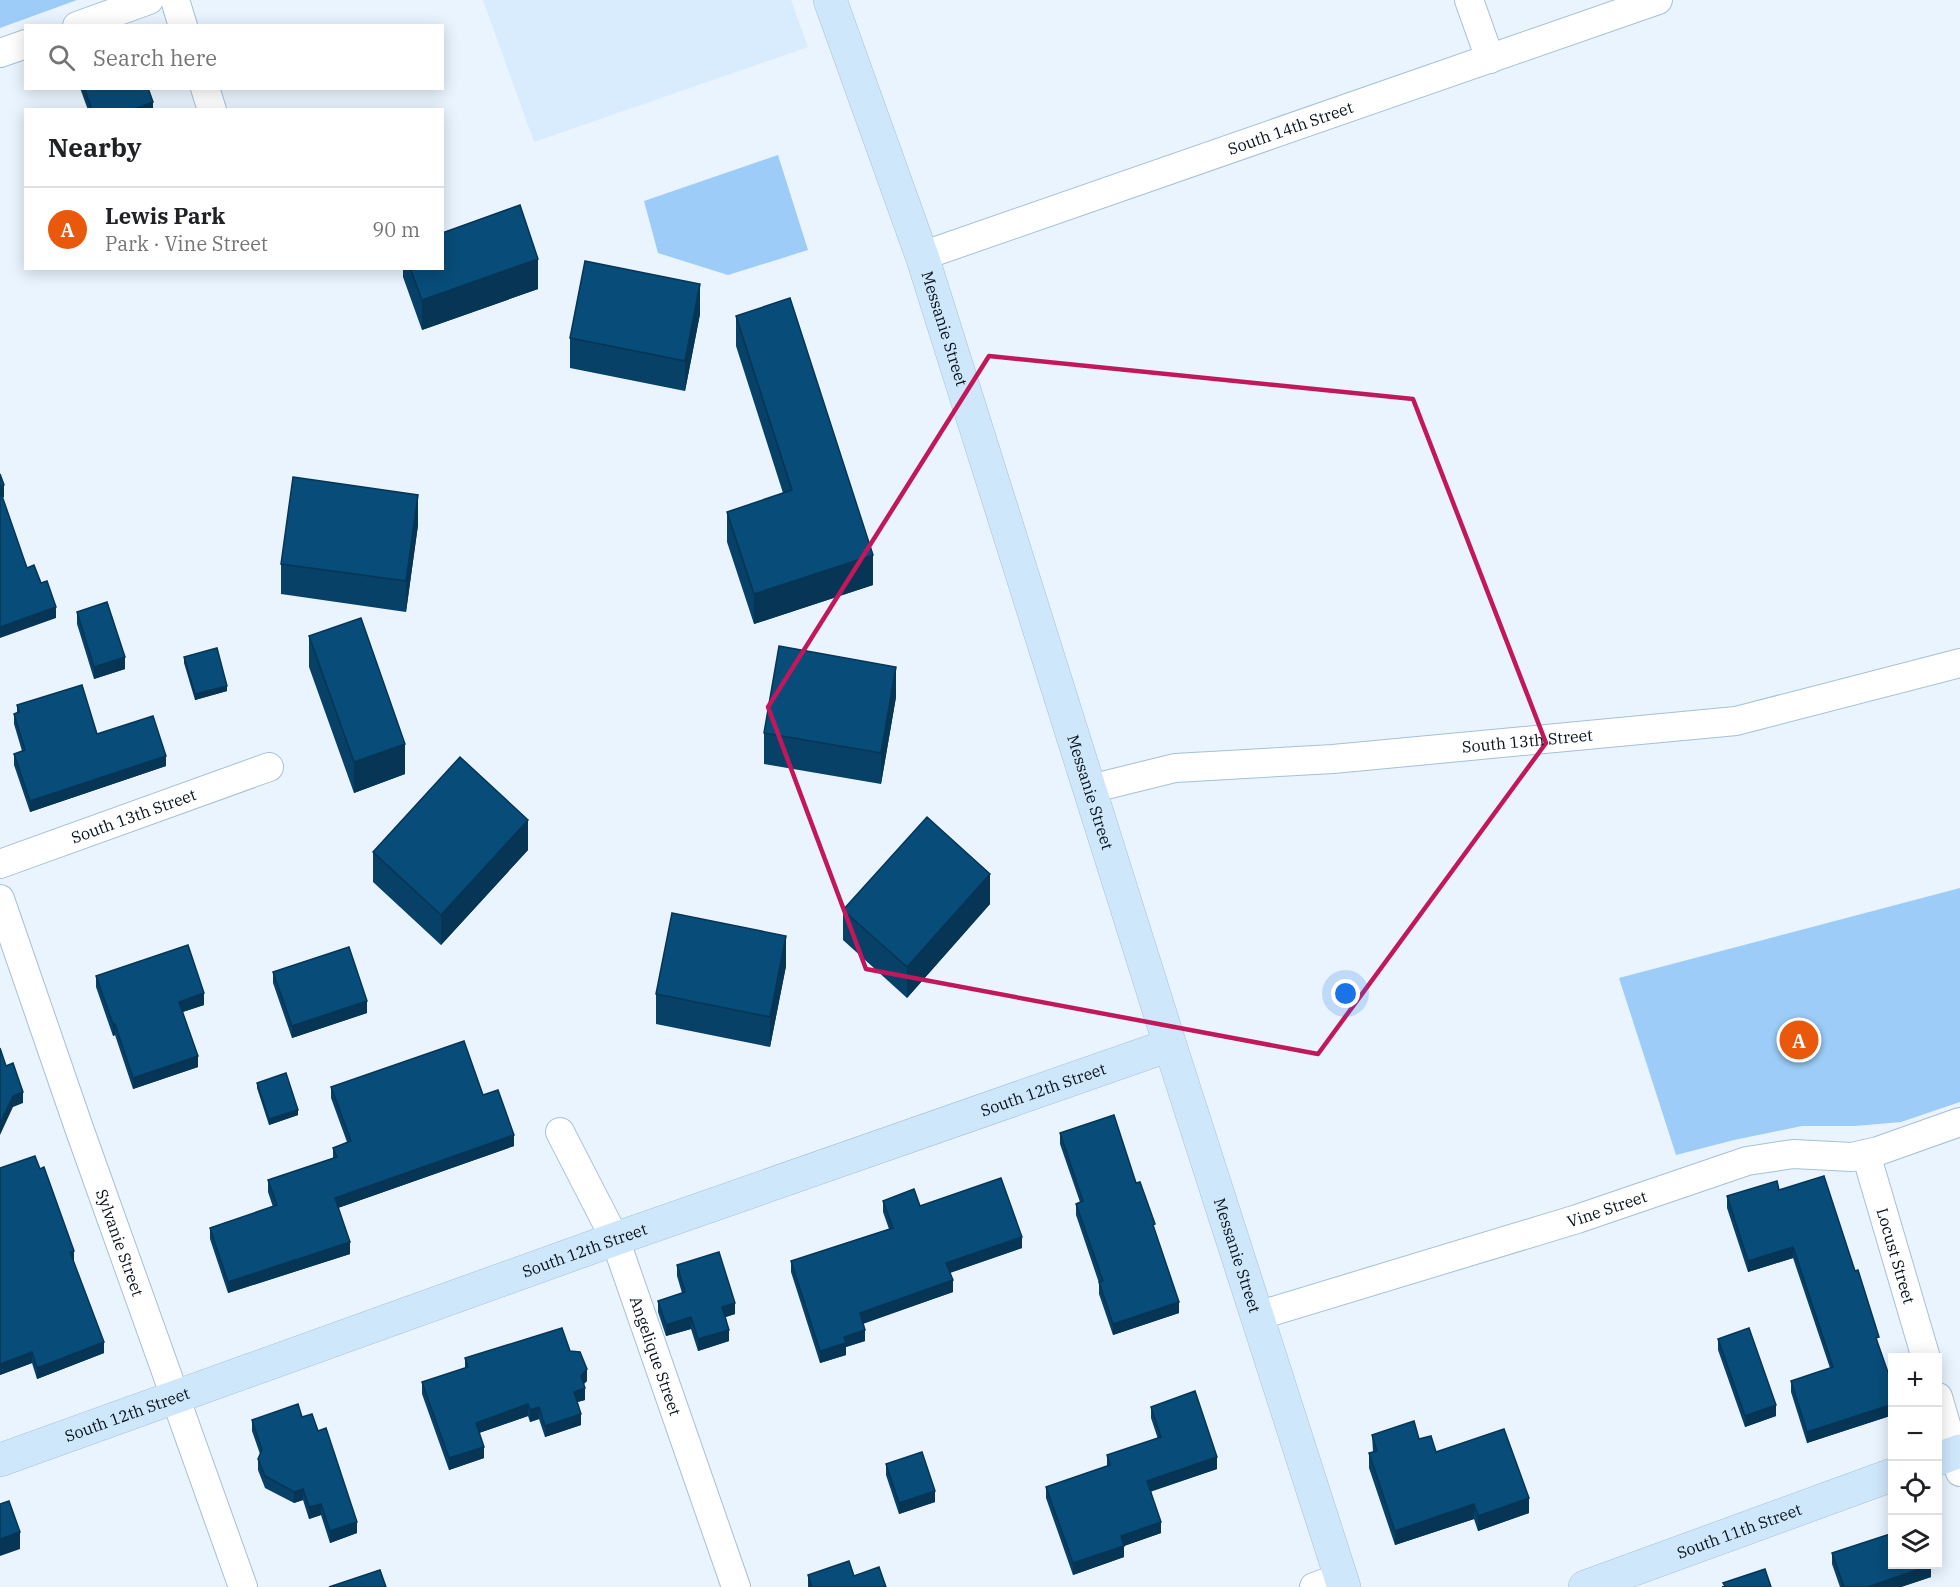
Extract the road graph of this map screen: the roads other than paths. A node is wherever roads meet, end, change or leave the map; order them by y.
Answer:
1 (149, 0) edge
2 (175, 0) edge
3 (830, 0) edge
4 (1469, 0) edge
5 (1658, 0) edge
6 (83, 24) edge
7 (182, 24) edge
8 (24, 45) edge
9 (0, 53) edge
10 (1490, 59) junction
11 (206, 90) edge
12 (211, 108) edge
13 (922, 256) junction
14 (1960, 663) edge
15 (269, 766) dead end
16 (1090, 789) junction
17 (0, 864) edge
18 (0, 899) edge
19 (1170, 1045) junction
20 (1960, 1122) edge
21 (560, 1132) dead end
22 (1866, 1154) junction
23 (615, 1239) junction
24 (1257, 1316) junction
25 (1925, 1353) edge
26 (175, 1397) junction
27 (1940, 1407) edge
28 (1953, 1459) edge
29 (0, 1460) edge
30 (1888, 1477) edge
31 (1333, 1584) edge
32 (243, 1587) edge
33 (736, 1587) edge
34 (1585, 1587) edge

1 - 6 street
2 - 7 street
3 - 13 street, Messanie Street
4 - 10 street
5 - 10 street, South 14th Street
8 - 9 street
10 - 13 street, South 14th Street
11 - 12 street
13 - 16 street, Messanie Street
14 - 16 street, South 13th Street
15 - 17 street, South 13th Street
16 - 19 street, Messanie Street
18 - 26 street, Sylvanie Street
19 - 23 street, South 12th Street
19 - 24 street, Messanie Street
20 - 22 street, Vine Street
21 - 23 street, Angelique Street
22 - 24 street, Vine Street
22 - 25 street, Locust Street
23 - 26 street, South 12th Street
23 - 33 street, Angelique Street
24 - 31 street, Messanie Street
26 - 29 street, South 12th Street
26 - 32 street, Sylvanie Street
27 - 28 street
30 - 34 street, South 11th Street

